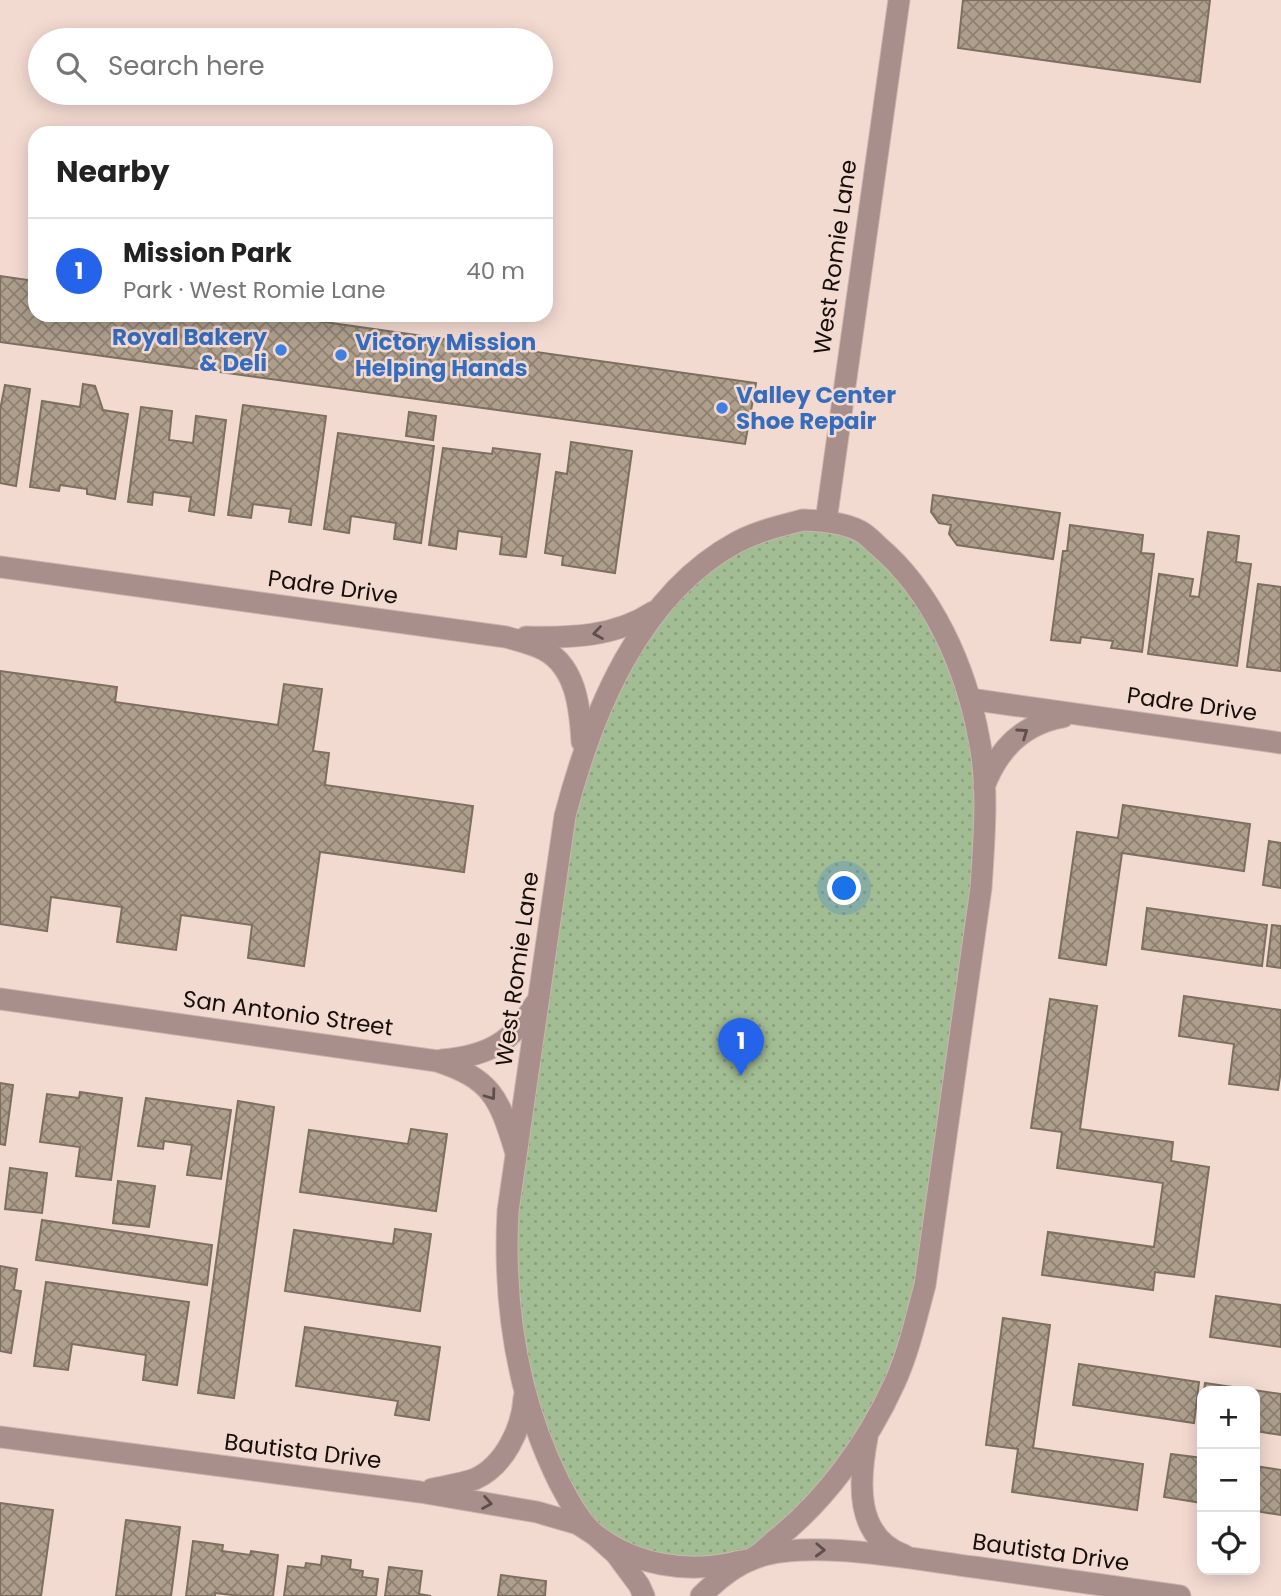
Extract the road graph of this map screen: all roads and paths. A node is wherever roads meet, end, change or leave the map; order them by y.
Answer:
1 (899, 0) edge
2 (826, 521) junction
3 (0, 567) edge
4 (660, 607) junction
5 (506, 637) junction
6 (970, 699) junction
7 (1096, 717) junction
8 (1281, 743) edge
9 (583, 751) junction
10 (984, 787) junction
11 (539, 998) junction
12 (0, 999) edge
13 (437, 1061) junction
14 (516, 1155) junction
15 (525, 1392) junction
16 (869, 1430) junction
17 (0, 1437) edge
18 (420, 1492) junction
19 (595, 1535) junction
20 (752, 1559) junction
21 (916, 1559) junction
22 (644, 1596) edge
23 (701, 1596) edge
24 (1180, 1596) edge

1 - 2 street, West Romie Lane
2 - 4 street, West Romie Lane
2 - 6 street, West Romie Lane
3 - 5 street, Padre Drive
4 -> 5 street
4 - 9 street, West Romie Lane
5 - 9 street, Padre Drive
6 - 7 street
6 - 10 street, West Romie Lane
7 - 8 street, Padre Drive
10 -> 7 street
9 - 11 street, West Romie Lane
10 - 16 street, West Romie Lane
11 - 13 street
11 - 14 street, West Romie Lane
12 - 13 street, San Antonio Street
13 -> 14 street, San Antonio Street
14 - 15 street, West Romie Lane
15 - 18 street
15 - 19 street, West Romie Lane
16 - 20 street, West Romie Lane
16 - 21 street
17 - 18 street, Bautista Drive
18 -> 19 street, Bautista Drive
19 - 20 street, West Romie Lane
19 - 22 street, West Romie Lane
20 -> 21 street
20 - 23 street, West Romie Lane
21 - 24 street, Bautista Drive

